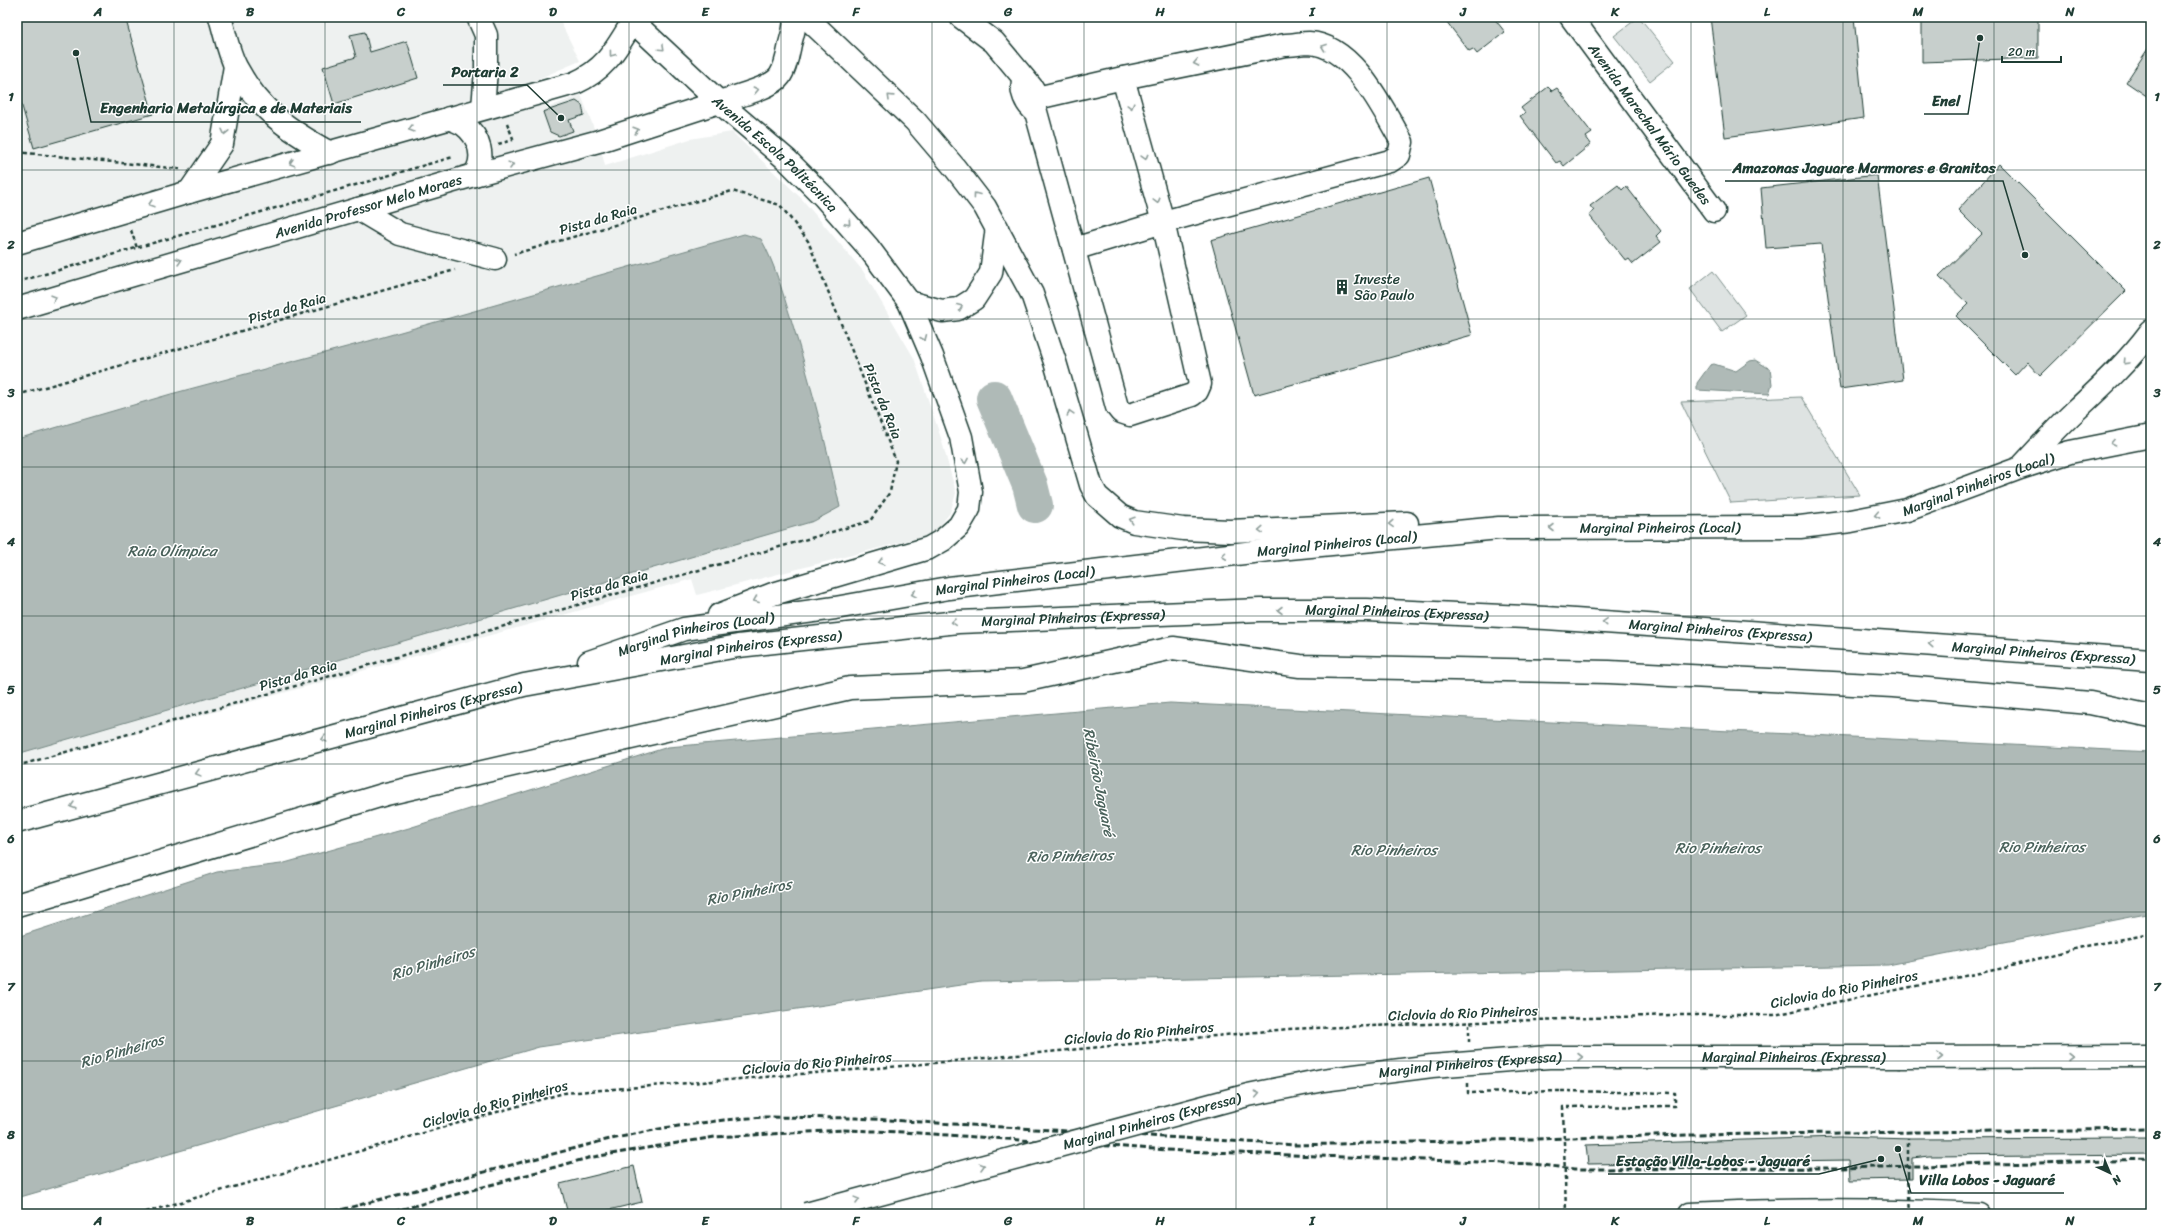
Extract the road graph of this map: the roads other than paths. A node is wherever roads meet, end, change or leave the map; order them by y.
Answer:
1 (220, 17) edge
2 (478, 17) edge
3 (794, 17) edge
4 (806, 17) edge
5 (960, 17) edge
6 (1571, 17) edge
7 (631, 19) edge
8 (236, 66) junction
9 (1124, 78) junction
10 (719, 102) junction
11 (1036, 105) junction
12 (492, 106) junction
13 (449, 118) junction
14 (330, 153) junction
15 (474, 175) junction
16 (188, 192) junction
17 (358, 209) junction
18 (1714, 211) dead end
19 (1163, 222) junction
20 (997, 227) junction
21 (17, 243) edge
22 (1074, 249) junction
23 (495, 259) road end
24 (909, 302) junction
25 (17, 309) edge
26 (2151, 332) edge
27 (2151, 436) edge
28 (2020, 468) junction
29 (1499, 528) junction
30 (684, 629) junction
31 (2151, 660) edge
32 (524, 685) junction
33 (2151, 716) edge
34 (17, 822) edge
35 (17, 905) edge
36 (2151, 1056) edge
37 (806, 1214) edge
38 (1690, 1214) edge
39 (1979, 1214) edge

1 - 8 main road
2 - 12 main road
10 -> 3 main road, Avenida Professor Melo Moraes
20 -> 4 main road
5 - 11 main road
6 - 18 main road, Avenida Marechal Mário Guedes
7 -> 10 main road, Avenida Escola Politécnica
7 -> 12 main road
8 - 14 main road
8 -> 16 main road
9 - 11 main road
9 -> 19 main road
19 -> 9 main road
15 -> 10 main road, Avenida Professor Melo Moraes
10 -> 24 main road, Avenida Escola Politécnica
11 - 22 main road
12 - 13 main road
13 -> 14 main road
13 - 15 main road
14 -> 16 main road
15 - 17 main road, Avenida Professor Melo Moraes
16 -> 21 main road
17 - 23 main road
25 -> 17 main road, Avenida Professor Melo Moraes
19 - 22 main road
19 - 22 main road
24 -> 20 main road
29 -> 20 main road
24 -> 30 main road, Avenida Escola Politécnica
26 -> 28 main road
27 -> 28 main road, Marginal Pinheiros (Local)
28 -> 29 main road, Marginal Pinheiros (Local)
29 -> 30 main road, Marginal Pinheiros (Local)
30 - 32 main road, Marginal Pinheiros (Local)
31 -> 32 main road, Marginal Pinheiros (Expressa)
32 -> 34 main road, Marginal Pinheiros (Expressa)
33 - 35 main road
37 -> 36 main road, Marginal Pinheiros (Expressa), bridge
38 - 39 main road

